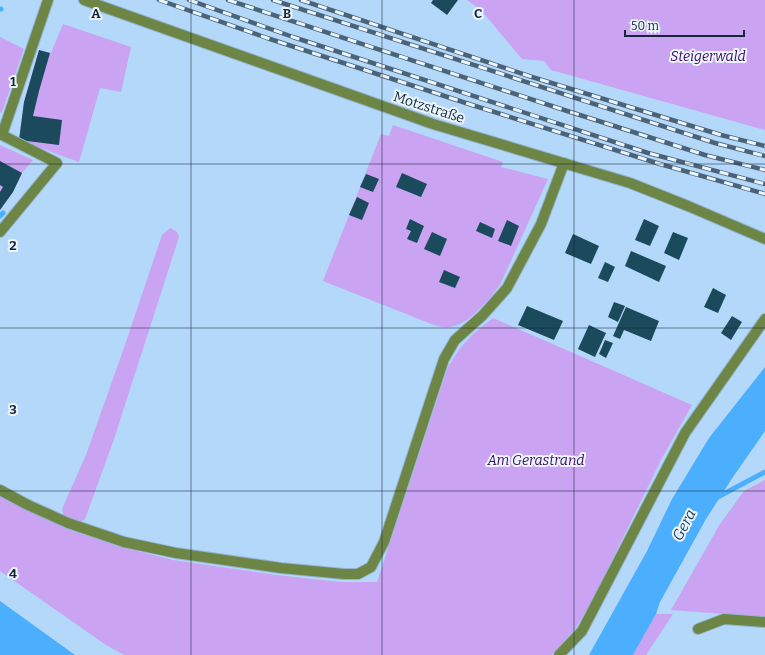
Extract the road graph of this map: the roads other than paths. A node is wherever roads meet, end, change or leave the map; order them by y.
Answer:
1 (48, 0) edge
2 (84, 0) edge
3 (1, 135) edge
4 (564, 163) junction
5 (0, 232) edge
6 (765, 240) edge
7 (765, 318) edge
8 (0, 490) edge
9 (765, 622) edge
10 (698, 629) dead end
11 (559, 655) edge

1 - 3 street
2 - 4 street, Motzstraße
3 - 5 street
4 - 6 street, Motzstraße
4 - 8 street
7 - 11 street
9 - 10 street

